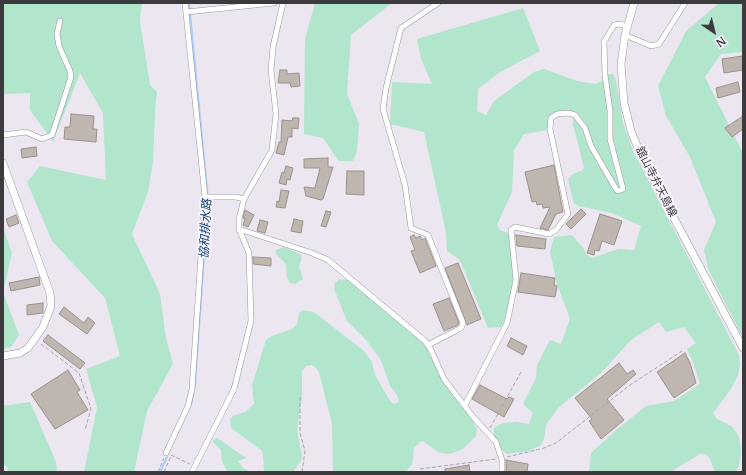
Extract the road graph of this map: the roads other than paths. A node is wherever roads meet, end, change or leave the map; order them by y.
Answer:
1 (185, 3) edge
2 (274, 3) edge
3 (283, 3) edge
4 (438, 3) edge
5 (634, 3) edge
6 (685, 3) edge
7 (255, 4) edge
8 (189, 12) junction
9 (60, 21) dead end
10 (627, 26) junction
11 (624, 35) junction
12 (3, 135) edge
13 (3, 163) edge
14 (208, 196) junction
15 (244, 199) junction
16 (240, 229) junction
17 (428, 345) junction
18 (743, 348) edge
19 (3, 356) edge
20 (465, 405) junction
21 (166, 453) road end
22 (192, 472) edge
23 (502, 472) edge

1 - 8 street
2 - 7 street
3 - 15 street
4 - 17 street
5 - 10 main road, 舘山寺弁天島線
6 - 11 street
7 - 8 street
8 - 14 street
9 - 12 street
10 - 11 main road, 舘山寺弁天島線
10 - 20 street
11 - 18 main road, 舘山寺弁天島線
13 - 19 main road
14 - 15 street
14 - 21 street
15 - 16 street
16 - 17 street
16 - 22 street
17 - 20 street
20 - 23 street

